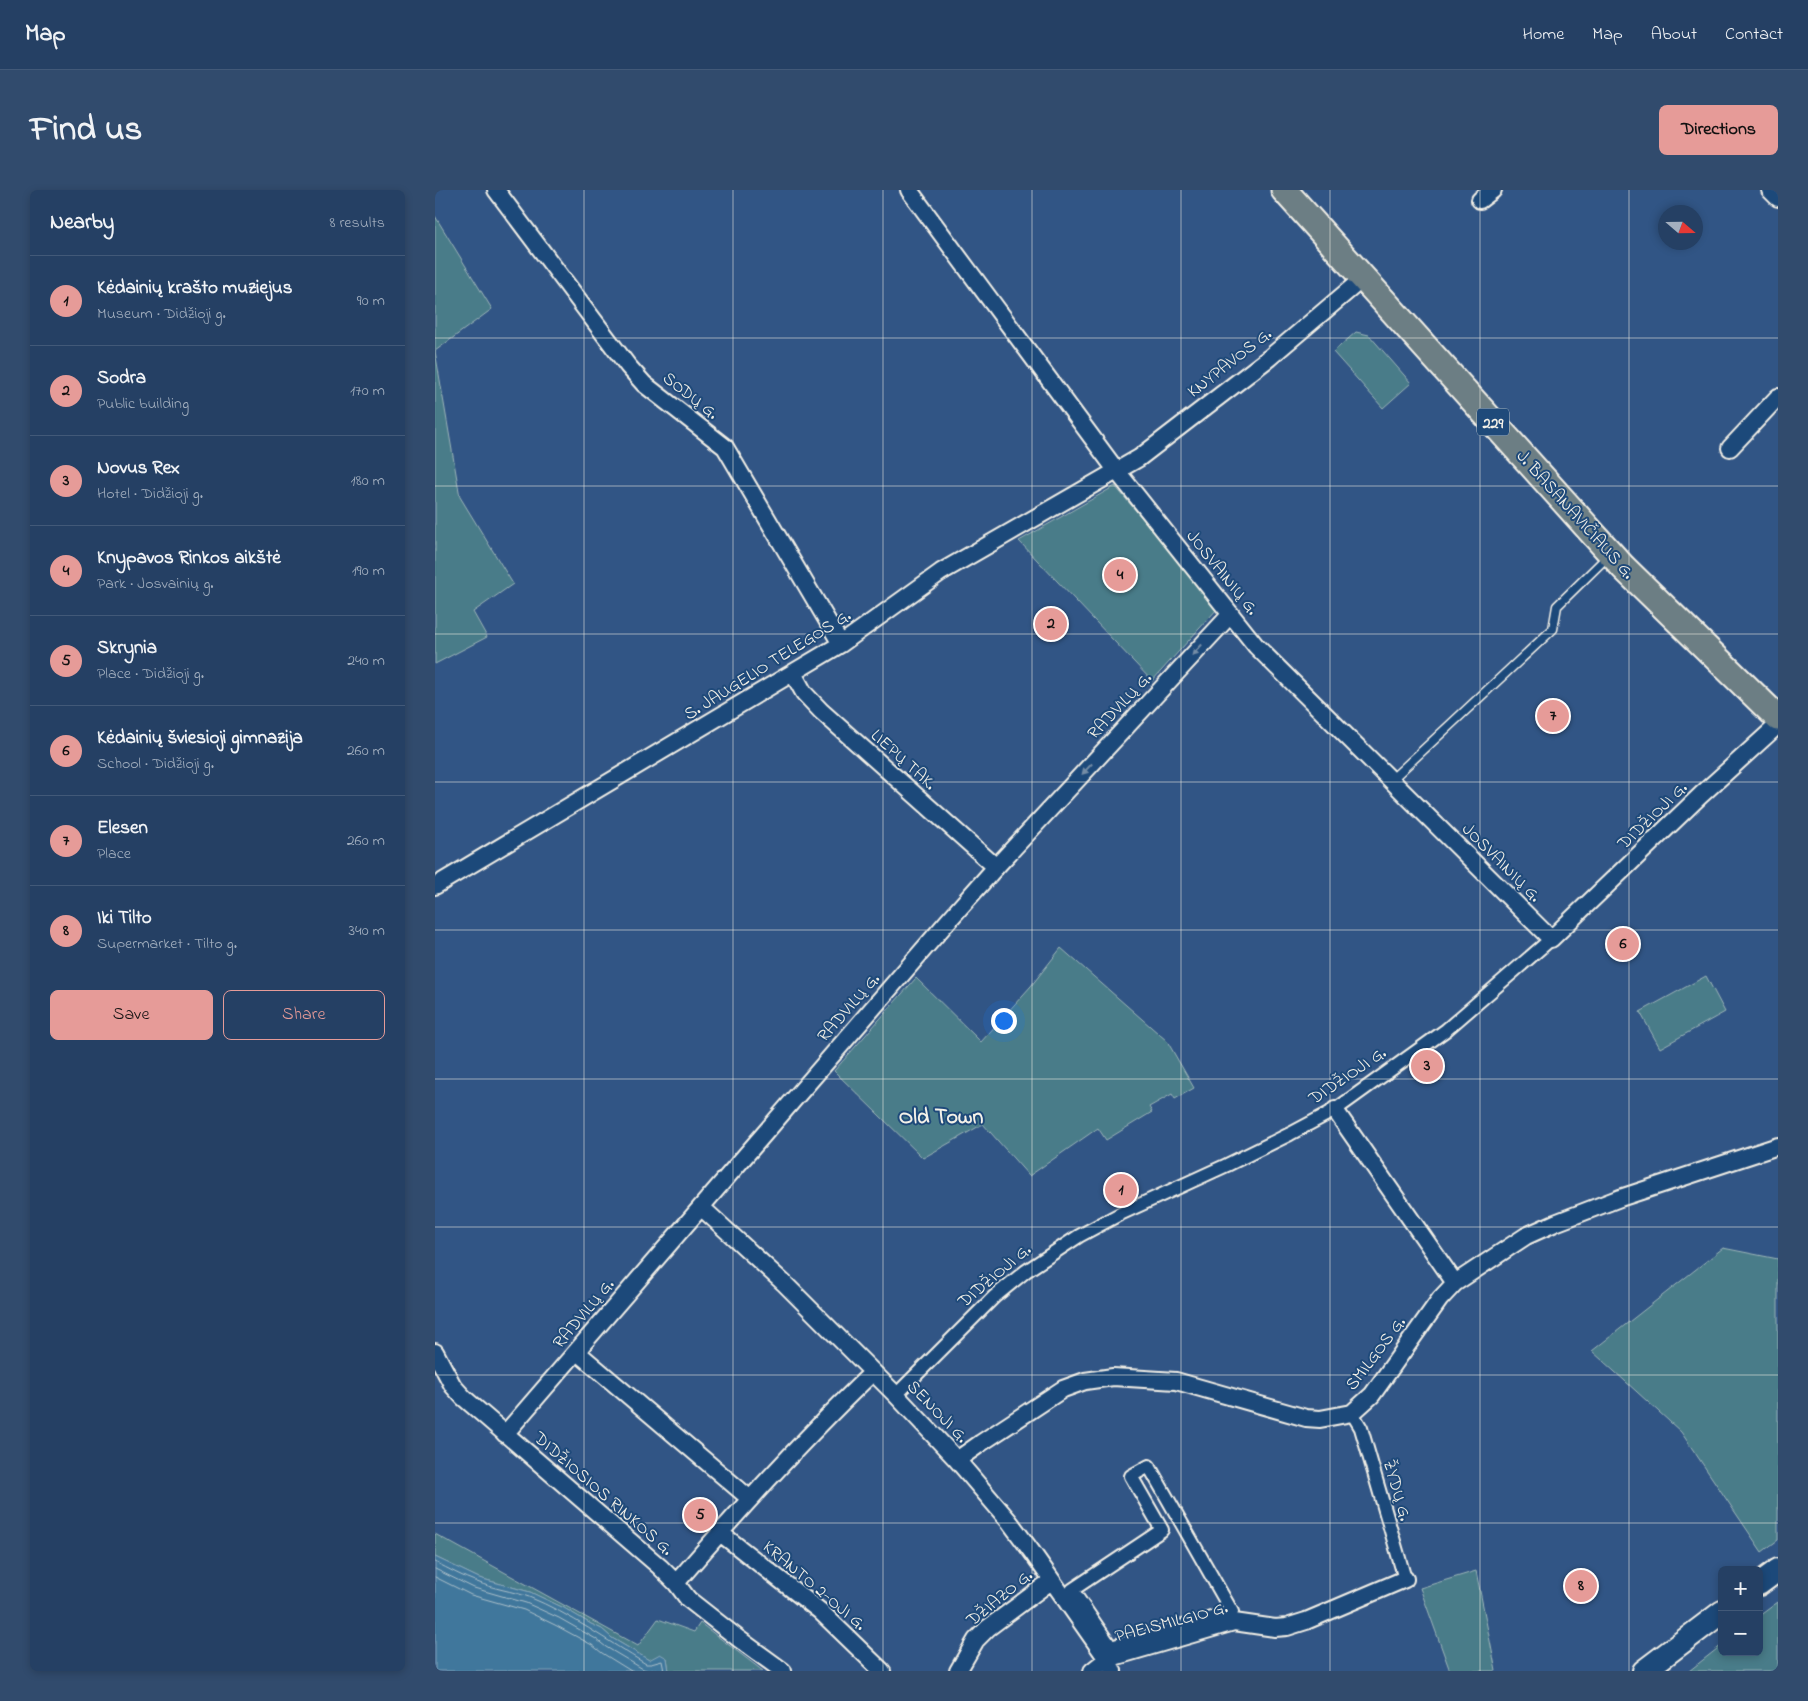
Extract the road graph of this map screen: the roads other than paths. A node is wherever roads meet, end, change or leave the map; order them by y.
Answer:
1 (496, 190) edge
2 (909, 190) edge
3 (1284, 190) edge
4 (1770, 190) edge
5 (1778, 198) edge
6 (1362, 279) junction
7 (1778, 398) edge
8 (1730, 448) dead end
9 (1117, 470) junction
10 (1611, 554) junction
11 (1231, 614) junction
12 (841, 644) junction
13 (793, 673) junction
14 (1778, 718) edge
15 (1778, 725) edge
16 (1391, 780) junction
17 (996, 867) junction
18 (435, 886) edge
19 (1551, 939) junction
20 (1335, 1110) junction
21 (1778, 1146) edge
22 (701, 1208) junction
23 (1455, 1283) junction
24 (435, 1352) edge
25 (577, 1352) junction
26 (872, 1373) junction
27 (896, 1395) junction
28 (1352, 1413) junction
29 (505, 1434) junction
30 (957, 1460) junction
31 (749, 1498) junction
32 (719, 1532) junction
33 (1778, 1570) edge
34 (1405, 1579) joint
35 (1051, 1581) junction
36 (1763, 1581) edge
37 (676, 1582) junction
38 (1232, 1612) joint
39 (1718, 1615) edge
40 (1110, 1665) edge
41 (783, 1671) edge
42 (882, 1671) edge
43 (958, 1671) edge
44 (1092, 1671) edge
45 (1643, 1671) edge

1 - 12 street, SODŲ G.
2 - 9 street, JOSVAINIŲ G.
3 - 6 main road, J. BASANAVIČIAUS G. / 229
4 - 5 street
6 - 9 street, KNYPAVOS G.
6 - 10 main road, J. BASANAVIČIAUS G. / 229
7 - 8 street
9 - 11 street, JOSVAINIŲ G.
9 - 12 street, S. JAUGELIO TELEGOS G.
10 - 14 main road, J. BASANAVIČIAUS G. / 229
10 - 16 lane
11 - 16 street, JOSVAINIŲ G.
11 -> 17 street, RADVILŲ G.
12 - 13 street, S. JAUGELIO TELEGOS G.
13 - 17 street, LIEPŲ TAK.
13 - 18 street, S. JAUGELIO TELEGOS G.
15 - 19 street, DIDŽIOJI G.
16 - 19 street, JOSVAINIŲ G.
17 - 22 street, RADVILŲ G.
19 - 20 street, DIDŽIOJI G.
20 - 23 street
20 - 27 street, DIDŽIOJI G.
21 - 23 street, SMILGOS G.
22 - 25 street, RADVILŲ G.
22 - 26 street, SENOJI G.
23 - 28 street, SMILGOS G.
24 - 29 street, DIDŽIOSIOS RINKOS G.
25 - 29 street, RADVILŲ G.
25 - 31 street
26 - 27 street, SENOJI G.
26 - 31 street
27 - 30 street, SENOJI G.
28 - 30 street, SMILGOS G.
28 - 34 street, ŽYDŲ G.
29 - 37 street, DIDŽIOSIOS RINKOS G.
30 - 35 street, SENOJI G.
31 - 32 street
32 - 37 street
32 - 42 street, KRANTO 2-OJI G.
33 - 36 main road
34 - 40 street, PAEISMILGIO G.
35 - 40 street, SENOJI G.
35 - 43 street, DŽIAZO G.
37 - 41 street, DIDŽIOSIOS RINKOS G.
38 - 38 street
39 - 45 main road
40 - 44 street, PAEISMILGIO G.

